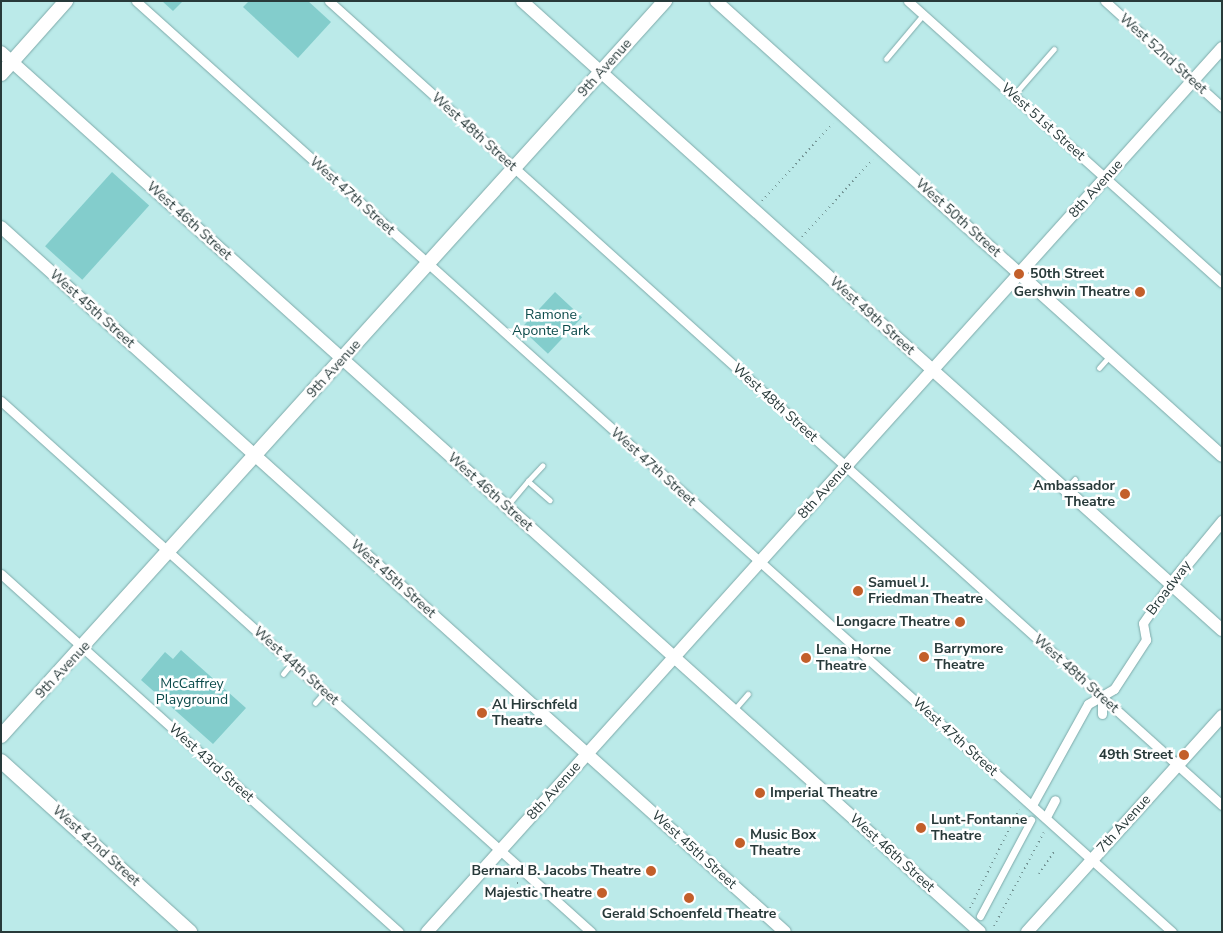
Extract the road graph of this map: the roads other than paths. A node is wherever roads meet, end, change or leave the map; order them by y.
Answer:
1 (66, 1) edge
2 (136, 1) edge
3 (328, 1) edge
4 (522, 1) edge
5 (665, 1) edge
6 (716, 1) edge
7 (908, 1) edge
8 (1105, 1) edge
9 (923, 15) junction
10 (1222, 48) edge
11 (1054, 49) dead end
12 (1, 52) edge
13 (886, 58) dead end
14 (12, 61) junction
15 (601, 72) junction
16 (1, 74) edge
17 (1192, 80) junction
18 (1013, 96) junction
19 (1222, 107) edge
20 (515, 169) junction
21 (1105, 178) junction
22 (1, 227) edge
23 (428, 265) junction
24 (1019, 274) junction
25 (1222, 283) edge
26 (1110, 356) junction
27 (343, 360) junction
28 (1099, 368) dead end
29 (932, 370) junction
30 (1, 401) edge
31 (256, 456) junction
32 (1222, 456) edge
33 (542, 466) dead end
34 (846, 466) junction
35 (1075, 479) dead end
36 (528, 481) junction
37 (1065, 490) junction
38 (550, 500) dead end
39 (506, 507) junction
40 (1222, 522) edge
41 (169, 552) junction
42 (759, 563) junction
43 (1, 574) edge
44 (1170, 584) junction
45 (1222, 630) edge
46 (83, 648) junction
47 (674, 658) junction
48 (292, 663) junction
49 (283, 674) dead end
50 (325, 692) junction
51 (748, 694) dead end
52 (1102, 696) junction
53 (315, 703) dead end
54 (733, 711) junction
55 (1102, 714) dead end
56 (1222, 716) edge
57 (1, 736) edge
58 (587, 754) junction
59 (1, 761) edge
60 (1177, 764) junction
61 (1055, 800) dead end
62 (1032, 805) junction
63 (1222, 805) edge
64 (1046, 817) junction
65 (1031, 820) dead end
66 (500, 850) junction
67 (1093, 859) junction
68 (980, 916) dead end
69 (780, 930) edge
70 (190, 932) edge
71 (400, 932) edge
72 (427, 932) edge
73 (591, 932) edge
74 (980, 932) edge
75 (1027, 932) edge
76 (1172, 932) edge

1 - 14 main road
2 - 23 street, West 47th Street
3 - 20 street, West 48th Street
4 - 15 main road, West 49th Street
5 - 15 main road, 9th Avenue
6 - 24 main road, West 50th Street
7 - 9 street, West 51st Street
8 - 17 street, West 52nd Street
9 - 13 lane
9 - 18 street, West 51st Street
10 - 17 main road, 8th Avenue
11 - 18 lane
12 - 14 main road, West 46th Street
14 - 16 main road
14 - 27 main road, West 46th Street
15 - 20 main road, 9th Avenue
15 - 29 main road, West 49th Street
17 - 19 street, West 52nd Street
17 - 21 main road, 8th Avenue
18 - 21 street, West 51st Street
20 - 23 main road, 9th Avenue
20 - 34 street, West 48th Street
21 - 24 main road, 8th Avenue
21 - 25 street, West 51st Street
22 - 31 main road, West 45th Street
23 - 27 main road, 9th Avenue
23 - 42 street, West 47th Street
24 - 26 main road, West 50th Street
24 - 29 main road, 8th Avenue
26 - 28 lane
26 - 32 main road, West 50th Street
27 - 31 main road, 9th Avenue
27 - 39 main road, West 46th Street
29 - 34 main road, 8th Avenue
29 - 37 main road, West 49th Street
30 - 41 street, West 44th Street
31 - 41 main road, 9th Avenue
31 - 58 main road, West 45th Street
33 - 36 lane
34 - 42 main road, 8th Avenue
34 - 52 street, West 48th Street
35 - 37 lane
36 - 38 lane
36 - 39 lane
37 - 44 main road, West 49th Street
39 - 47 main road, West 46th Street
40 - 44 street, Broadway
41 - 46 main road, 9th Avenue
41 - 48 street, West 44th Street
42 - 47 main road, 8th Avenue
42 - 62 street, West 47th Street
43 - 46 street, West 43rd Street
44 - 45 main road, West 49th Street
44 - 52 street, Broadway
46 - 57 main road, 9th Avenue
46 - 71 street, West 43rd Street
47 - 54 main road, West 46th Street
47 - 58 main road, 8th Avenue
48 - 49 lane
48 - 50 street, West 44th Street
50 - 53 lane
50 - 66 street, West 44th Street
51 - 54 lane
52 - 55 street
52 - 60 street, West 48th Street
52 - 62 street, Broadway
54 - 74 main road, West 46th Street
56 - 60 main road, 7th Avenue
58 - 66 main road, 8th Avenue
58 - 69 main road, West 45th Street
59 - 70 main road, West 42nd Street
60 - 63 street, West 48th Street
60 - 67 main road, 7th Avenue
61 - 64 street
62 - 64 street, West 47th Street
64 - 67 street, West 47th Street
65 - 68 street
66 - 72 main road, 8th Avenue
66 - 73 street, West 44th Street
67 - 75 main road, 7th Avenue
67 - 76 street, West 47th Street

